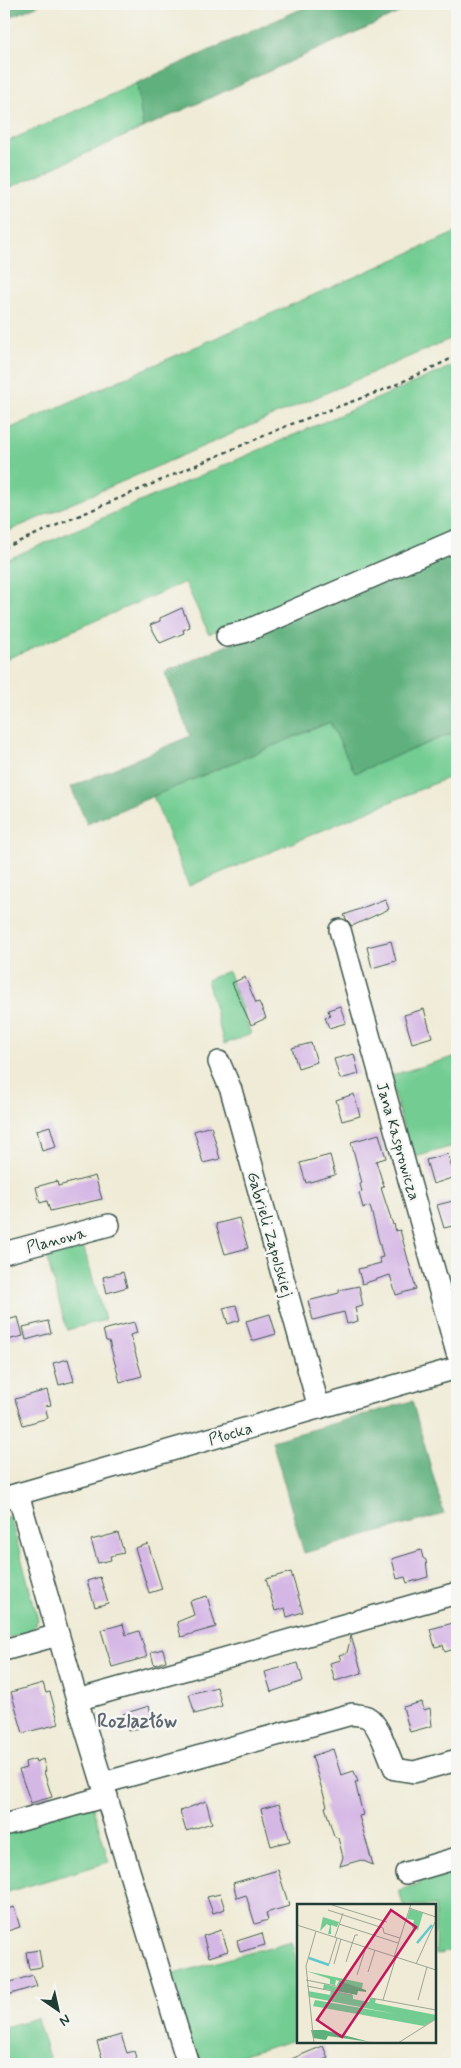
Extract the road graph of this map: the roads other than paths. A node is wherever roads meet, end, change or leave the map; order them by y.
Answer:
1 (457, 540) edge
2 (227, 636) dead end
3 (340, 930) dead end
4 (219, 1062) dead end
5 (109, 1225) dead end
6 (4, 1254) edge
7 (457, 1353) edge
8 (457, 1368) edge
9 (319, 1408) junction
10 (11, 1496) edge
11 (457, 1593) edge
12 (58, 1635) junction
13 (4, 1650) edge
14 (77, 1700) junction
15 (457, 1760) edge
16 (105, 1790) junction
17 (4, 1825) edge
18 (457, 1858) edge
19 (406, 1873) dead end
20 (188, 2064) edge

1 - 2 street
3 - 7 street, Jana Kasprowicza
4 - 9 street, Gabrieli Zapolskiej
5 - 6 street, Planowa
8 - 9 street, Płocka
9 - 10 street, Płocka
10 - 12 street
11 - 14 street
12 - 13 street
12 - 14 street
14 - 16 street
15 - 16 street
16 - 17 street
16 - 20 street
18 - 19 street

